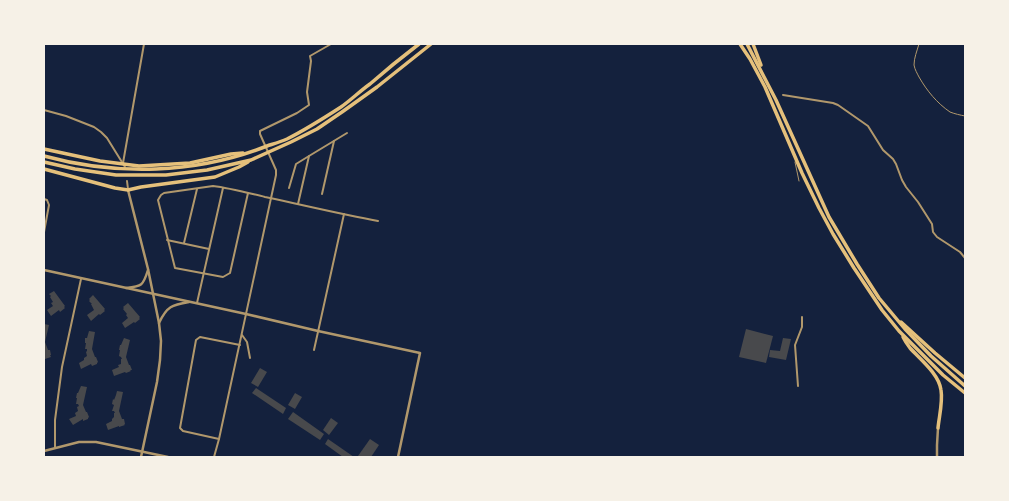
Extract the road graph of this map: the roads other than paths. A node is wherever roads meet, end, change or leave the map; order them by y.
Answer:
1 (144, 44) edge
2 (331, 44) edge
3 (419, 44) edge
4 (431, 44) edge
5 (740, 44) edge
6 (747, 44) edge
7 (754, 44) edge
8 (919, 44) edge
9 (768, 83) junction
10 (783, 95) dead end
11 (44, 110) edge
12 (965, 116) edge
13 (347, 133) dead end
14 (334, 142) junction
15 (44, 149) edge
16 (254, 151) junction
17 (794, 154) junction
18 (44, 156) edge
19 (309, 156) junction
20 (251, 160) junction
21 (44, 162) edge
22 (124, 166) junction
23 (44, 169) edge
24 (127, 181) dead end
25 (799, 181) dead end
26 (223, 188) junction
27 (289, 188) dead end
28 (197, 189) junction
29 (128, 190) junction
30 (248, 193) junction
31 (322, 194) dead end
32 (271, 198) junction
33 (44, 199) edge
34 (298, 204) junction
35 (344, 214) junction
36 (378, 221) dead end
37 (44, 232) edge
38 (167, 240) junction
39 (184, 243) junction
40 (209, 248) junction
41 (965, 258) edge
42 (148, 269) junction
43 (44, 270) edge
44 (204, 273) junction
45 (81, 279) junction
46 (123, 288) junction
47 (153, 294) junction
48 (190, 302) junction
49 (197, 303) junction
50 (246, 314) junction
51 (892, 314) junction
52 (802, 317) dead end
53 (159, 323) junction
54 (318, 331) junction
55 (899, 331) junction
56 (242, 334) junction
57 (240, 345) junction
58 (314, 350) dead end
59 (250, 358) dead end
60 (965, 378) edge
61 (798, 386) dead end
62 (965, 386) edge
63 (965, 393) edge
64 (938, 428) joint
65 (219, 439) junction
66 (55, 448) junction
67 (44, 451) edge
68 (142, 451) junction
69 (141, 457) edge
70 (168, 457) edge
71 (214, 457) edge
72 (398, 457) edge
73 (937, 457) edge

1 - 22 street
2 - 32 street
3 - 16 highway
4 - 20 highway
5 - 17 highway
6 - 9 highway
7 - 9 highway
8 - 12 lane
9 - 51 highway
10 - 41 street
11 - 22 street
13 - 14 street
14 - 19 street
14 - 31 street
15 - 22 highway
16 - 18 highway
16 - 22 highway
17 - 25 lane
17 - 55 highway
19 - 27 street
19 - 34 street
20 - 21 highway
20 - 29 highway
23 - 29 highway
24 - 29 street
26 - 28 street
26 - 30 street
26 - 40 street
28 - 38 street
28 - 39 street
29 - 42 street
30 - 32 street
30 - 44 street
32 - 34 street
32 - 50 street
33 - 37 street
34 - 35 street
35 - 36 street
35 - 54 street
38 - 39 street
38 - 44 street
39 - 40 street
40 - 44 street
42 - 46 street
42 - 47 street
43 - 45 street
44 - 49 street
45 - 46 street
45 - 66 street
46 - 47 street
47 - 48 street
47 - 53 street
48 - 49 street
48 - 53 street
49 - 50 street
50 - 54 street
50 - 56 street
51 - 60 highway
51 - 62 highway
52 - 61 street
53 - 68 street
54 - 58 street
54 - 72 street
55 - 63 highway
55 - 64 highway
56 - 57 street
56 - 59 street
57 - 65 street
57 - 65 street
64 - 73 street
65 - 71 street
66 - 67 street
66 - 68 street
68 - 69 street
68 - 70 street

